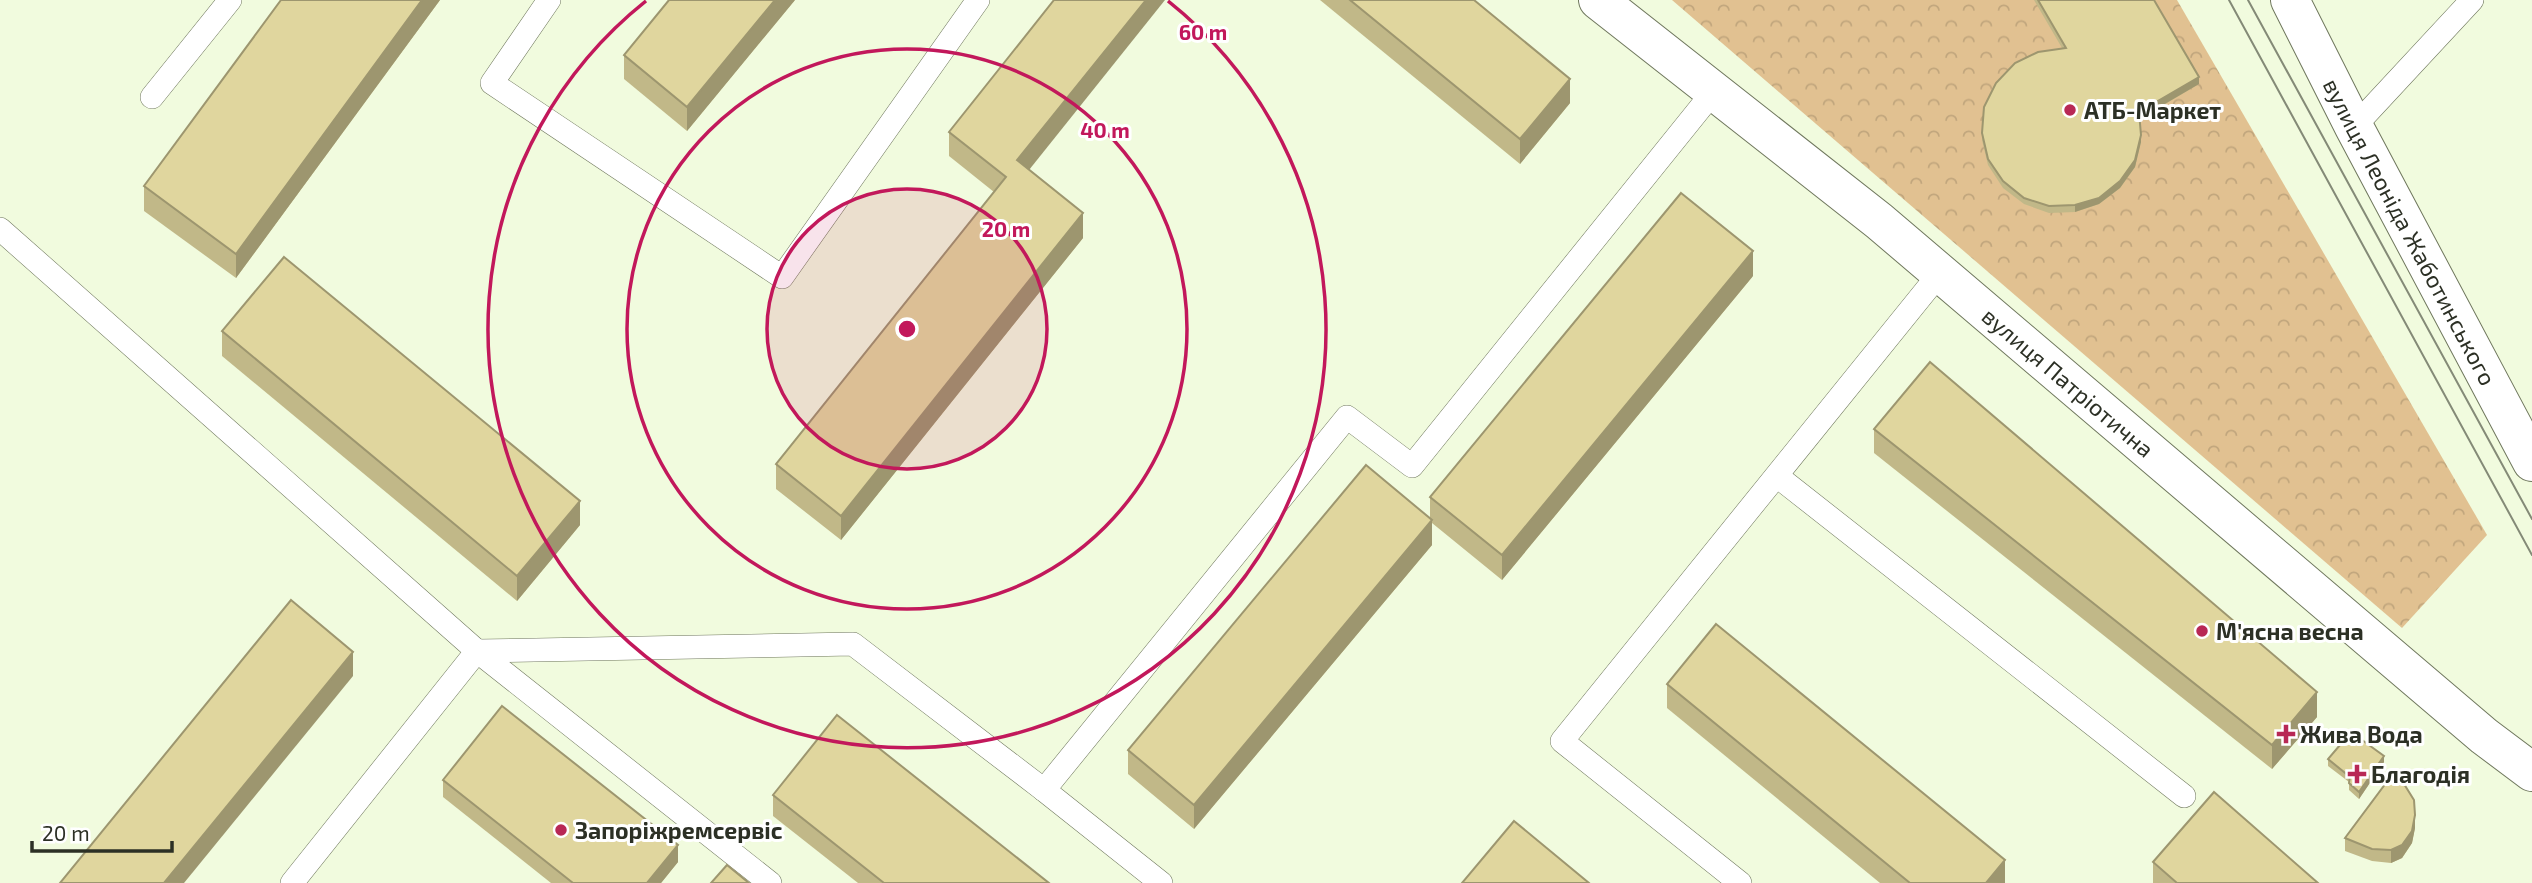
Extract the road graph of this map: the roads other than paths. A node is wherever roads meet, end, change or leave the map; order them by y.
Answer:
1 (230, 0) edge
2 (549, 0) edge
3 (978, 0) edge
4 (1598, 0) edge
5 (2290, 0) edge
6 (2472, 0) edge
7 (1714, 91) junction
8 (152, 97) dead end
9 (2354, 127) junction
10 (0, 229) edge
11 (1940, 273) junction
12 (2532, 462) edge
13 (1777, 476) junction
14 (477, 650) junction
15 (2532, 772) edge
16 (1044, 790) junction
17 (2184, 796) dead end
18 (292, 883) edge
19 (770, 883) edge
20 (1161, 883) edge
21 (1740, 883) edge

1 - 8 lane
2 - 3 lane
4 - 7 street, вулиця Патріотична
5 - 9 street, вулиця Леоніда Жаботинського
6 - 9 lane
7 - 11 street, вулиця Патріотична
7 - 16 lane
9 - 12 street, вулиця Леоніда Жаботинського
10 - 14 lane
11 - 13 lane
11 - 15 street, вулиця Патріотична
13 - 17 lane
13 - 21 lane
14 - 16 lane
14 - 18 lane
14 - 19 lane
16 - 20 lane

